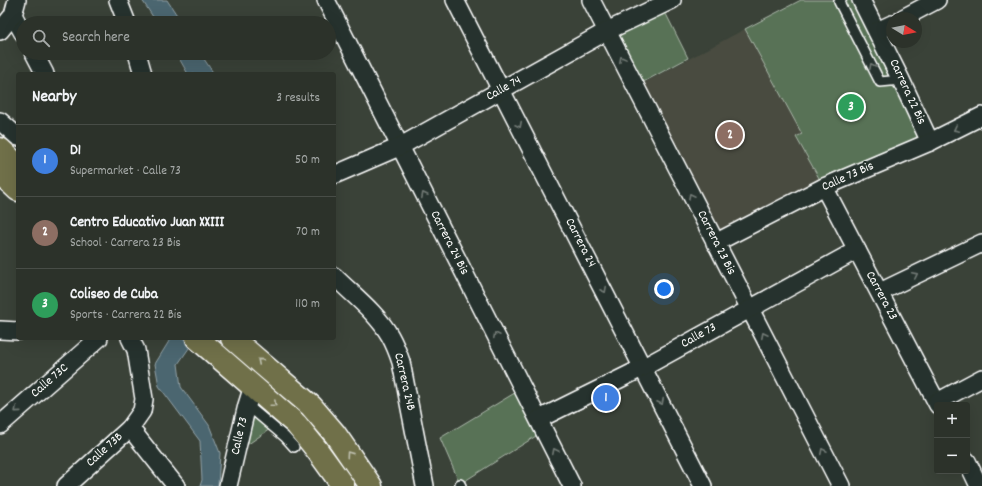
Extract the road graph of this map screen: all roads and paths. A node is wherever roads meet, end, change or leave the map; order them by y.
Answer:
1 (118, 0) edge
2 (326, 0) edge
3 (455, 0) edge
4 (591, 0) edge
5 (672, 0) edge
6 (841, 0) edge
7 (861, 0) edge
8 (937, 0) edge
9 (15, 7) edge
10 (914, 12) edge
11 (124, 16) edge
12 (334, 16) edge
13 (336, 20) edge
14 (885, 28) edge
15 (0, 31) edge
16 (607, 31) junction
17 (38, 60) edge
18 (139, 60) edge
19 (44, 72) edge
20 (142, 72) edge
21 (902, 80) junction
22 (501, 90) junction
23 (982, 116) edge
24 (0, 121) edge
25 (16, 135) edge
26 (930, 142) junction
27 (399, 146) junction
28 (0, 149) edge
29 (16, 164) edge
30 (0, 173) edge
31 (336, 174) edge
32 (824, 187) junction
33 (16, 188) edge
34 (715, 243) junction
35 (982, 243) edge
36 (857, 250) junction
37 (336, 278) edge
38 (880, 292) junction
39 (750, 308) junction
40 (0, 330) edge
41 (16, 332) edge
42 (97, 340) edge
43 (131, 340) edge
44 (234, 340) edge
45 (205, 345) edge
46 (644, 367) junction
47 (982, 378) edge
48 (250, 395) junction
49 (937, 402) edge
50 (941, 402) edge
51 (538, 419) junction
52 (0, 425) edge
53 (130, 428) junction
54 (294, 447) dead end
55 (970, 467) edge
56 (66, 486) edge
57 (176, 486) edge
58 (228, 486) edge
59 (343, 486) edge
60 (371, 486) edge
61 (425, 486) edge
62 (572, 486) edge
63 (703, 486) edge
64 (841, 486) edge
65 (980, 486) edge

1 - 11 street
2 - 12 street, Carrera 24 Bis
3 - 22 street, Carrera 24
4 - 16 street, Carrera 23 Bis
5 - 16 street, Calle 74
21 -> 6 lane
7 - 14 street, Carrera 22 Bis
8 - 10 street
9 - 15 street
13 - 27 street, Carrera 24 Bis
14 - 21 street, Carrera 22 Bis
16 - 22 street, Calle 74
34 -> 16 street, Carrera 23 Bis
17 - 19 street
18 - 20 street
21 - 26 street, Carrera 22 Bis
22 - 27 street, Calle 74
22 -> 46 street, Carrera 24
23 -> 26 street, Calle 73 Bis
24 - 25 street
26 - 32 street, Calle 73 Bis
27 - 31 street, Calle 74
51 -> 27 street, Carrera 24 Bis
28 - 29 main road
30 - 33 main road
32 - 34 street, Calle 73 Bis
32 - 36 street, Carrera 23
34 - 39 street, Carrera 23 Bis
38 -> 35 street
36 - 38 street, Carrera 23
36 - 39 street, Calle 73
37 - 61 street, Carrera 24B
38 - 49 street, Carrera 23
39 - 46 street, Calle 73
64 -> 39 street, Carrera 23 Bis
40 - 41 street
42 -> 52 street, Calle 73C
43 - 53 street, Calle 73B
60 -> 44 main road
45 - 48 main road
46 - 51 street, Calle 73
46 -> 63 street, Carrera 24
47 - 50 street
48 - 54 lane
48 - 58 street, Calle 73
48 -> 59 main road
62 -> 51 street, Carrera 24 Bis
53 - 56 street, Calle 73B
53 - 57 street
55 - 65 street

